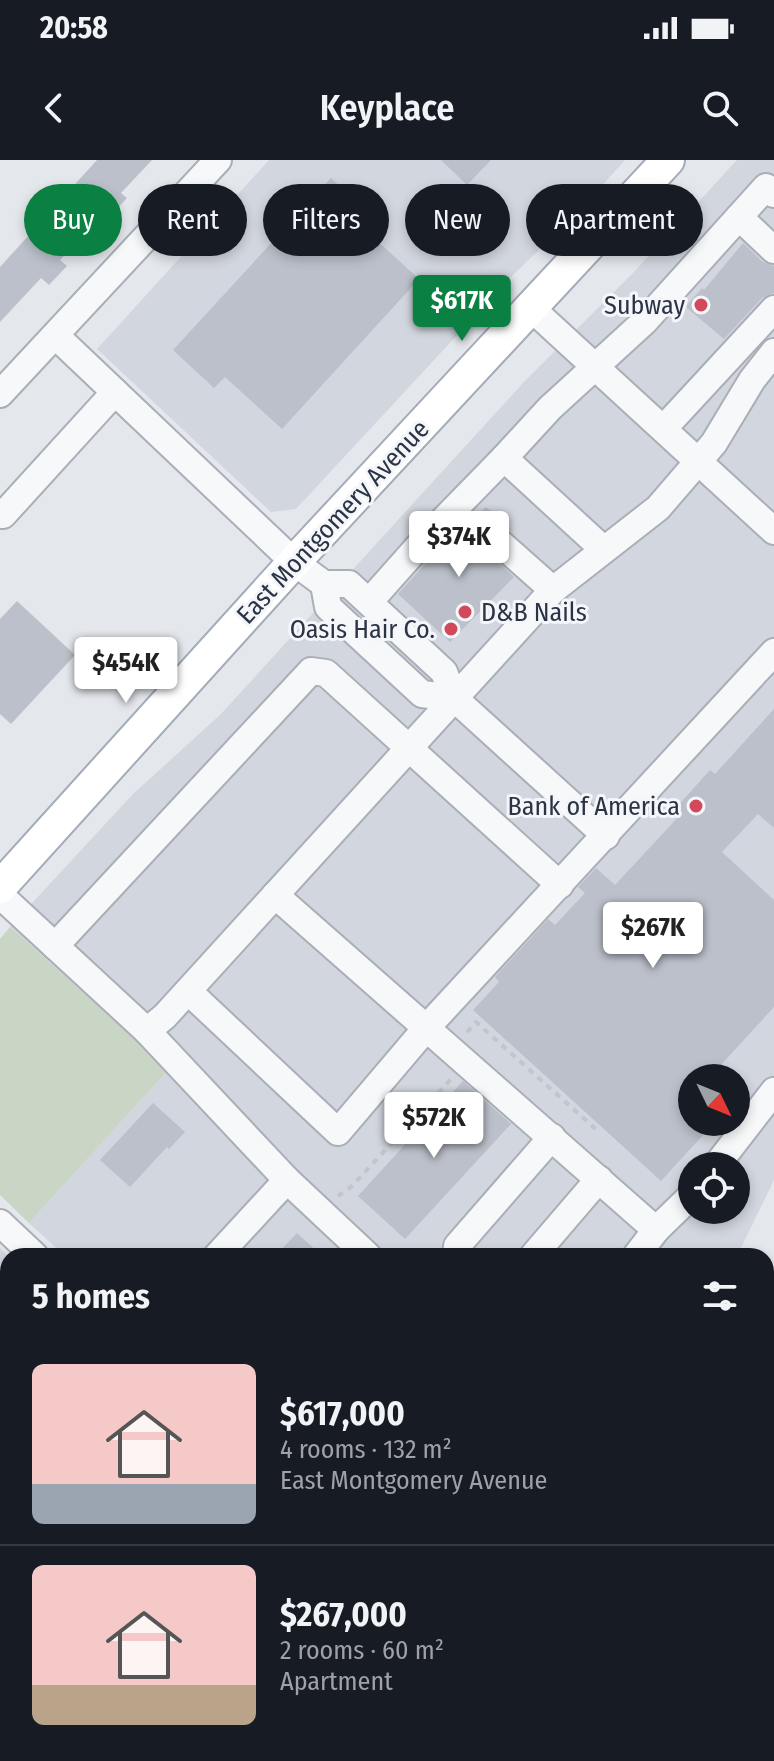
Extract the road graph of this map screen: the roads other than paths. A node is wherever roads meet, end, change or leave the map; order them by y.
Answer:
1 (218, 160) edge
2 (668, 160) edge
3 (774, 194) edge
4 (739, 217) junction
5 (774, 250) edge
6 (531, 308) junction
7 (774, 309) edge
8 (56, 336) junction
9 (774, 352) edge
10 (598, 367) junction
11 (115, 392) junction
12 (0, 394) edge
13 (664, 428) junction
14 (504, 458) junction
15 (699, 463) junction
16 (3, 515) dead end
17 (774, 531) edge
18 (500, 543) tunnel mouth
19 (603, 549) junction
20 (294, 562) junction
21 (324, 584) junction
22 (553, 590) junction
23 (369, 602) junction
24 (774, 652) edge
25 (454, 698) junction
26 (408, 748) junction
27 (606, 836) junction
28 (560, 885) junction
29 (0, 887) edge
30 (0, 895) edge
31 (275, 895) junction
32 (55, 946) junction
33 (188, 991) junction
34 (428, 1026) junction
35 (147, 1031) junction
36 (774, 1091) edge
37 (552, 1137) junction
38 (727, 1152) edge
39 (599, 1179) junction
40 (287, 1180) junction
41 (678, 1209) edge
42 (2, 1229) edge
43 (656, 1230) junction
44 (25, 1248) edge
45 (224, 1248) edge
46 (359, 1248) edge
47 (457, 1248) edge
48 (540, 1248) edge
49 (642, 1248) edge

1 - 8 street
2 - 6 main road, East Montgomery Avenue
3 - 4 street
4 - 5 street
4 - 10 street
6 - 10 street
6 - 20 main road, East Montgomery Avenue
7 - 13 street
8 - 11 street
8 - 12 street
9 - 15 street
10 - 13 street
10 - 14 street
11 - 16 street
11 - 20 street
13 - 15 street
14 - 19 street
14 - 23 street
15 - 17 street
15 - 19 street
18 - 22 street
19 - 22 street
20 - 21 street
20 - 29 main road, East Montgomery Avenue
21 - 23 street
21 - 25 street
22 - 25 street
23 - 25 street
24 - 27 street
25 - 26 street
25 - 27 street
26 - 28 street
26 - 31 street
26 - 32 street
27 - 28 street
28 - 34 street
30 - 32 street
31 - 33 street
31 - 34 street
32 - 35 street
33 - 34 street
33 - 35 street
34 - 37 street
35 - 40 street
36 - 38 street
37 - 39 street
37 - 47 street
39 - 43 street
39 - 48 street
40 - 45 street
40 - 46 street
41 - 43 street
42 - 44 street
43 - 49 street

